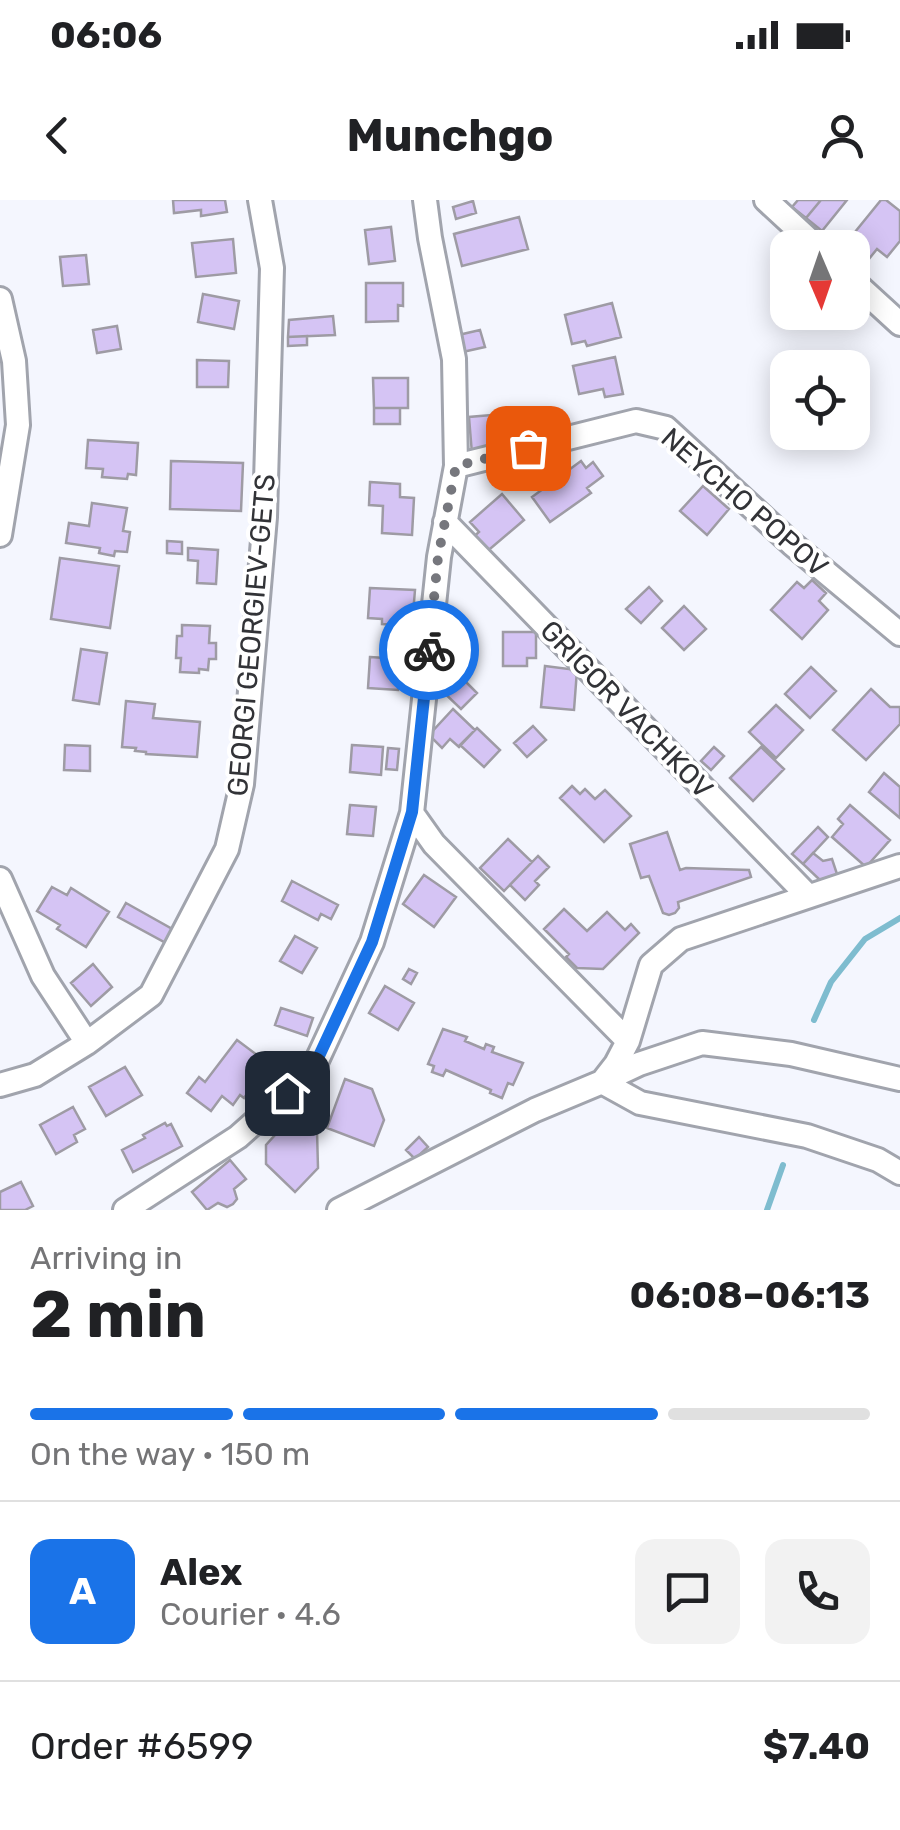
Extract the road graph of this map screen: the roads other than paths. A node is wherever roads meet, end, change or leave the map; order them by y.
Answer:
1 (260, 200) edge
2 (425, 200) edge
3 (766, 200) edge
4 (798, 230) edge
5 (870, 296) edge
6 (0, 299) edge
7 (900, 324) edge
8 (456, 466) junction
9 (446, 522) junction
10 (0, 535) edge
11 (900, 634) edge
12 (412, 812) junction
13 (900, 866) edge
14 (0, 880) edge
15 (808, 896) junction
16 (628, 1041) junction
17 (87, 1044) junction
18 (900, 1079) edge
19 (602, 1082) junction
20 (0, 1085) edge
21 (900, 1173) edge
22 (125, 1210) edge
23 (339, 1210) edge

1 - 17 street, GEORGI GEORGIEV-GETS
2 - 8 street
3 - 4 street
5 - 7 street
6 - 10 street
8 - 9 street
8 - 11 street, NEYCHO POPOV
9 - 12 street
9 - 15 street, GRIGOR VACHKOV
12 - 16 street
12 - 22 street
13 - 15 street
14 - 17 street
15 - 16 street
16 - 19 street
17 - 20 street, GEORGI GEORGIEV-GETS
18 - 19 street
19 - 21 street
19 - 23 street

